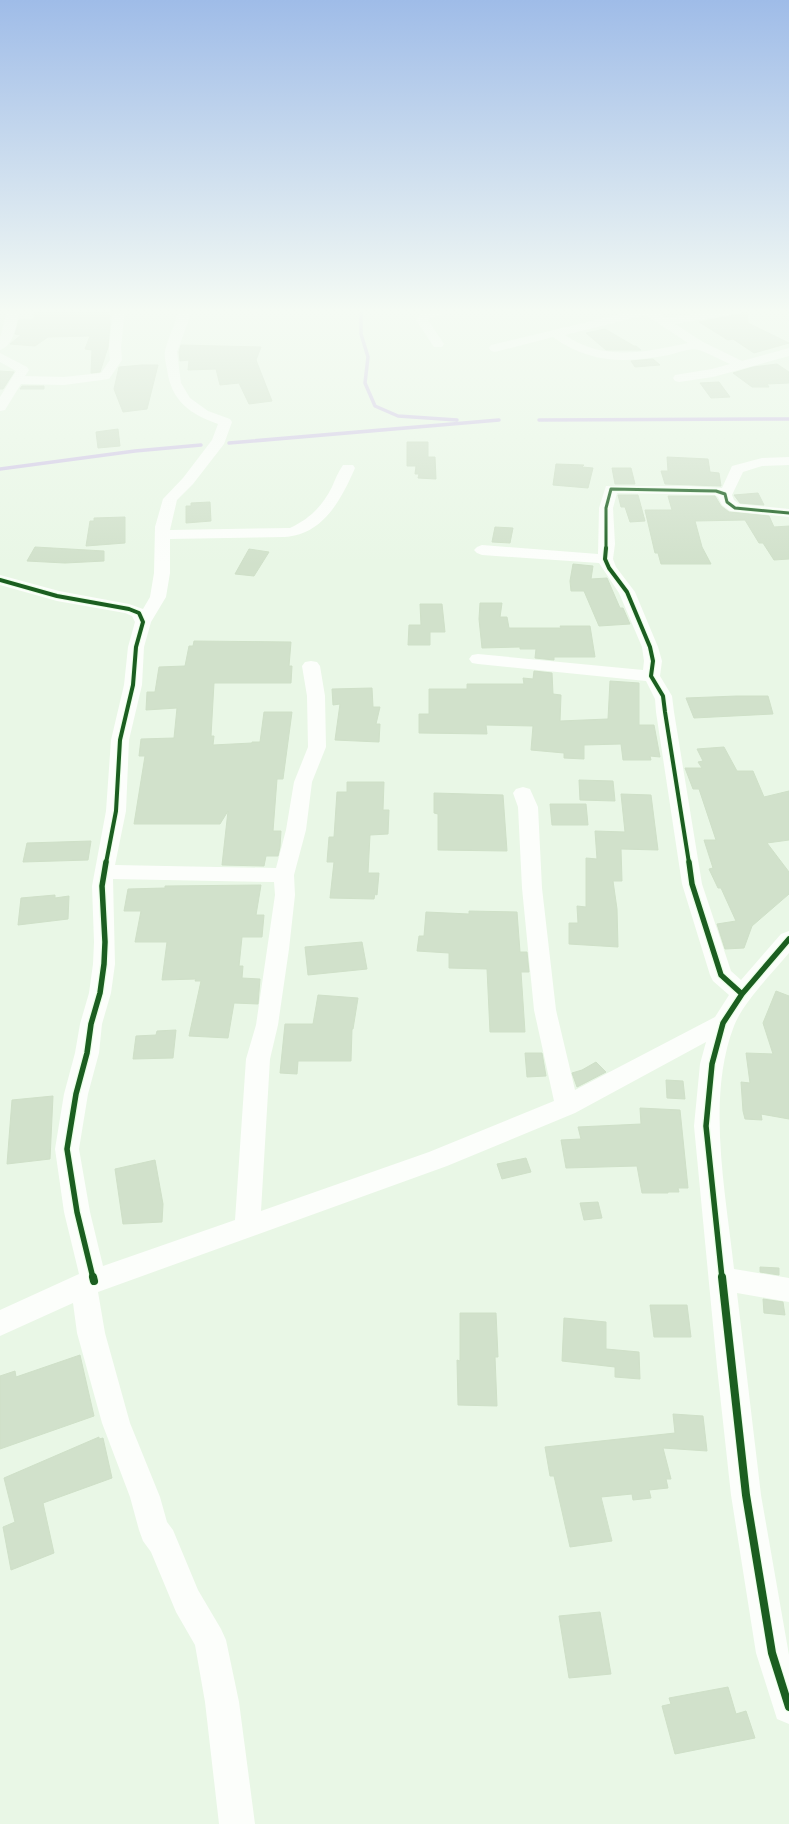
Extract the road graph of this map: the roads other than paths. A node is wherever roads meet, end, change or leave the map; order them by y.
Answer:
1 (8, 395) edge
2 (182, 395) edge
3 (0, 407) edge
4 (789, 461) edge
5 (348, 468) dead end
6 (725, 494) junction
7 (789, 513) edge
8 (163, 535) junction
9 (482, 550) dead end
10 (605, 559) junction
11 (0, 580) edge
12 (143, 622) junction
13 (478, 659) dead end
14 (311, 666) dead end
15 (651, 676) junction
16 (523, 794) dead end
17 (104, 872) junction
18 (284, 875) junction
19 (789, 939) edge
20 (742, 994) junction
21 (723, 1023) junction
22 (567, 1106) junction
23 (247, 1226) junction
24 (722, 1279) junction
25 (88, 1283) junction
26 (789, 1290) edge
27 (0, 1323) edge
28 (789, 1707) edge
29 (237, 1824) edge

1 - 3 street
2 - 8 street
4 - 6 street
5 - 8 street
6 - 7 street
6 - 10 street
8 - 12 street
9 - 10 street
10 - 15 street
11 - 12 street
12 - 17 street
13 - 15 street
14 - 18 street
15 - 20 street
16 - 22 street
17 - 18 street
17 - 25 street
18 - 23 street
19 - 20 street
20 - 21 street
21 - 22 street
21 - 24 street
22 - 23 street
23 - 25 street
24 - 26 street
24 - 28 street
25 - 27 street
25 - 29 street

